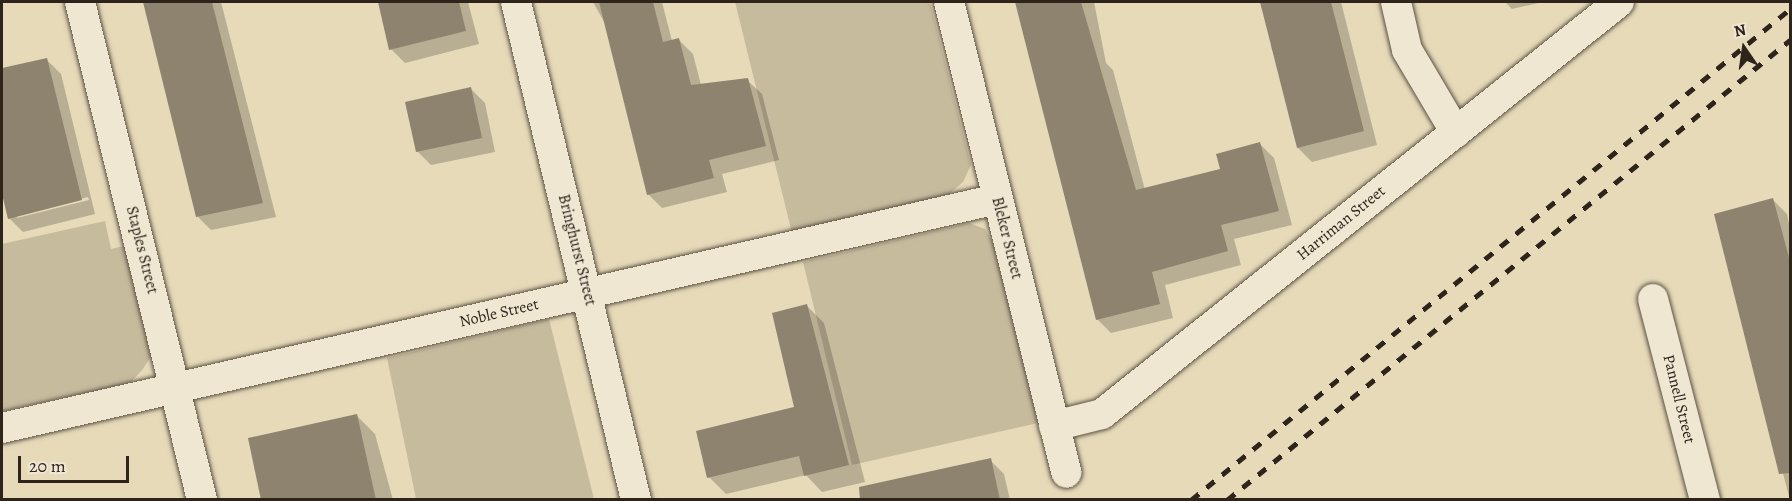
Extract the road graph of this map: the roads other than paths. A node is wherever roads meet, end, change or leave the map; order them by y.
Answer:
1 (80, 2) edge
2 (516, 2) edge
3 (949, 2) edge
4 (1396, 2) edge
5 (1619, 2) edge
6 (1456, 132) junction
7 (997, 199) junction
8 (587, 293) junction
9 (1653, 299) dead end
10 (175, 387) junction
11 (1054, 426) junction
12 (2, 428) edge
13 (1066, 473) dead end
14 (202, 500) edge
15 (636, 500) edge
16 (1705, 500) edge

1 - 10 street, Staples Street
2 - 8 street, Bringhurst Street
3 - 7 street, Bleker Street
4 - 6 street
5 - 6 street, Harriman Street
6 - 11 street, Harriman Street
7 - 8 street, Noble Street
7 - 11 street, Bleker Street
8 - 10 street, Noble Street
8 - 15 street, Bringhurst Street
9 - 16 street, Pannell Street
10 - 12 street, Noble Street
10 - 14 street, Staples Street
11 - 13 street, Bleker Street

